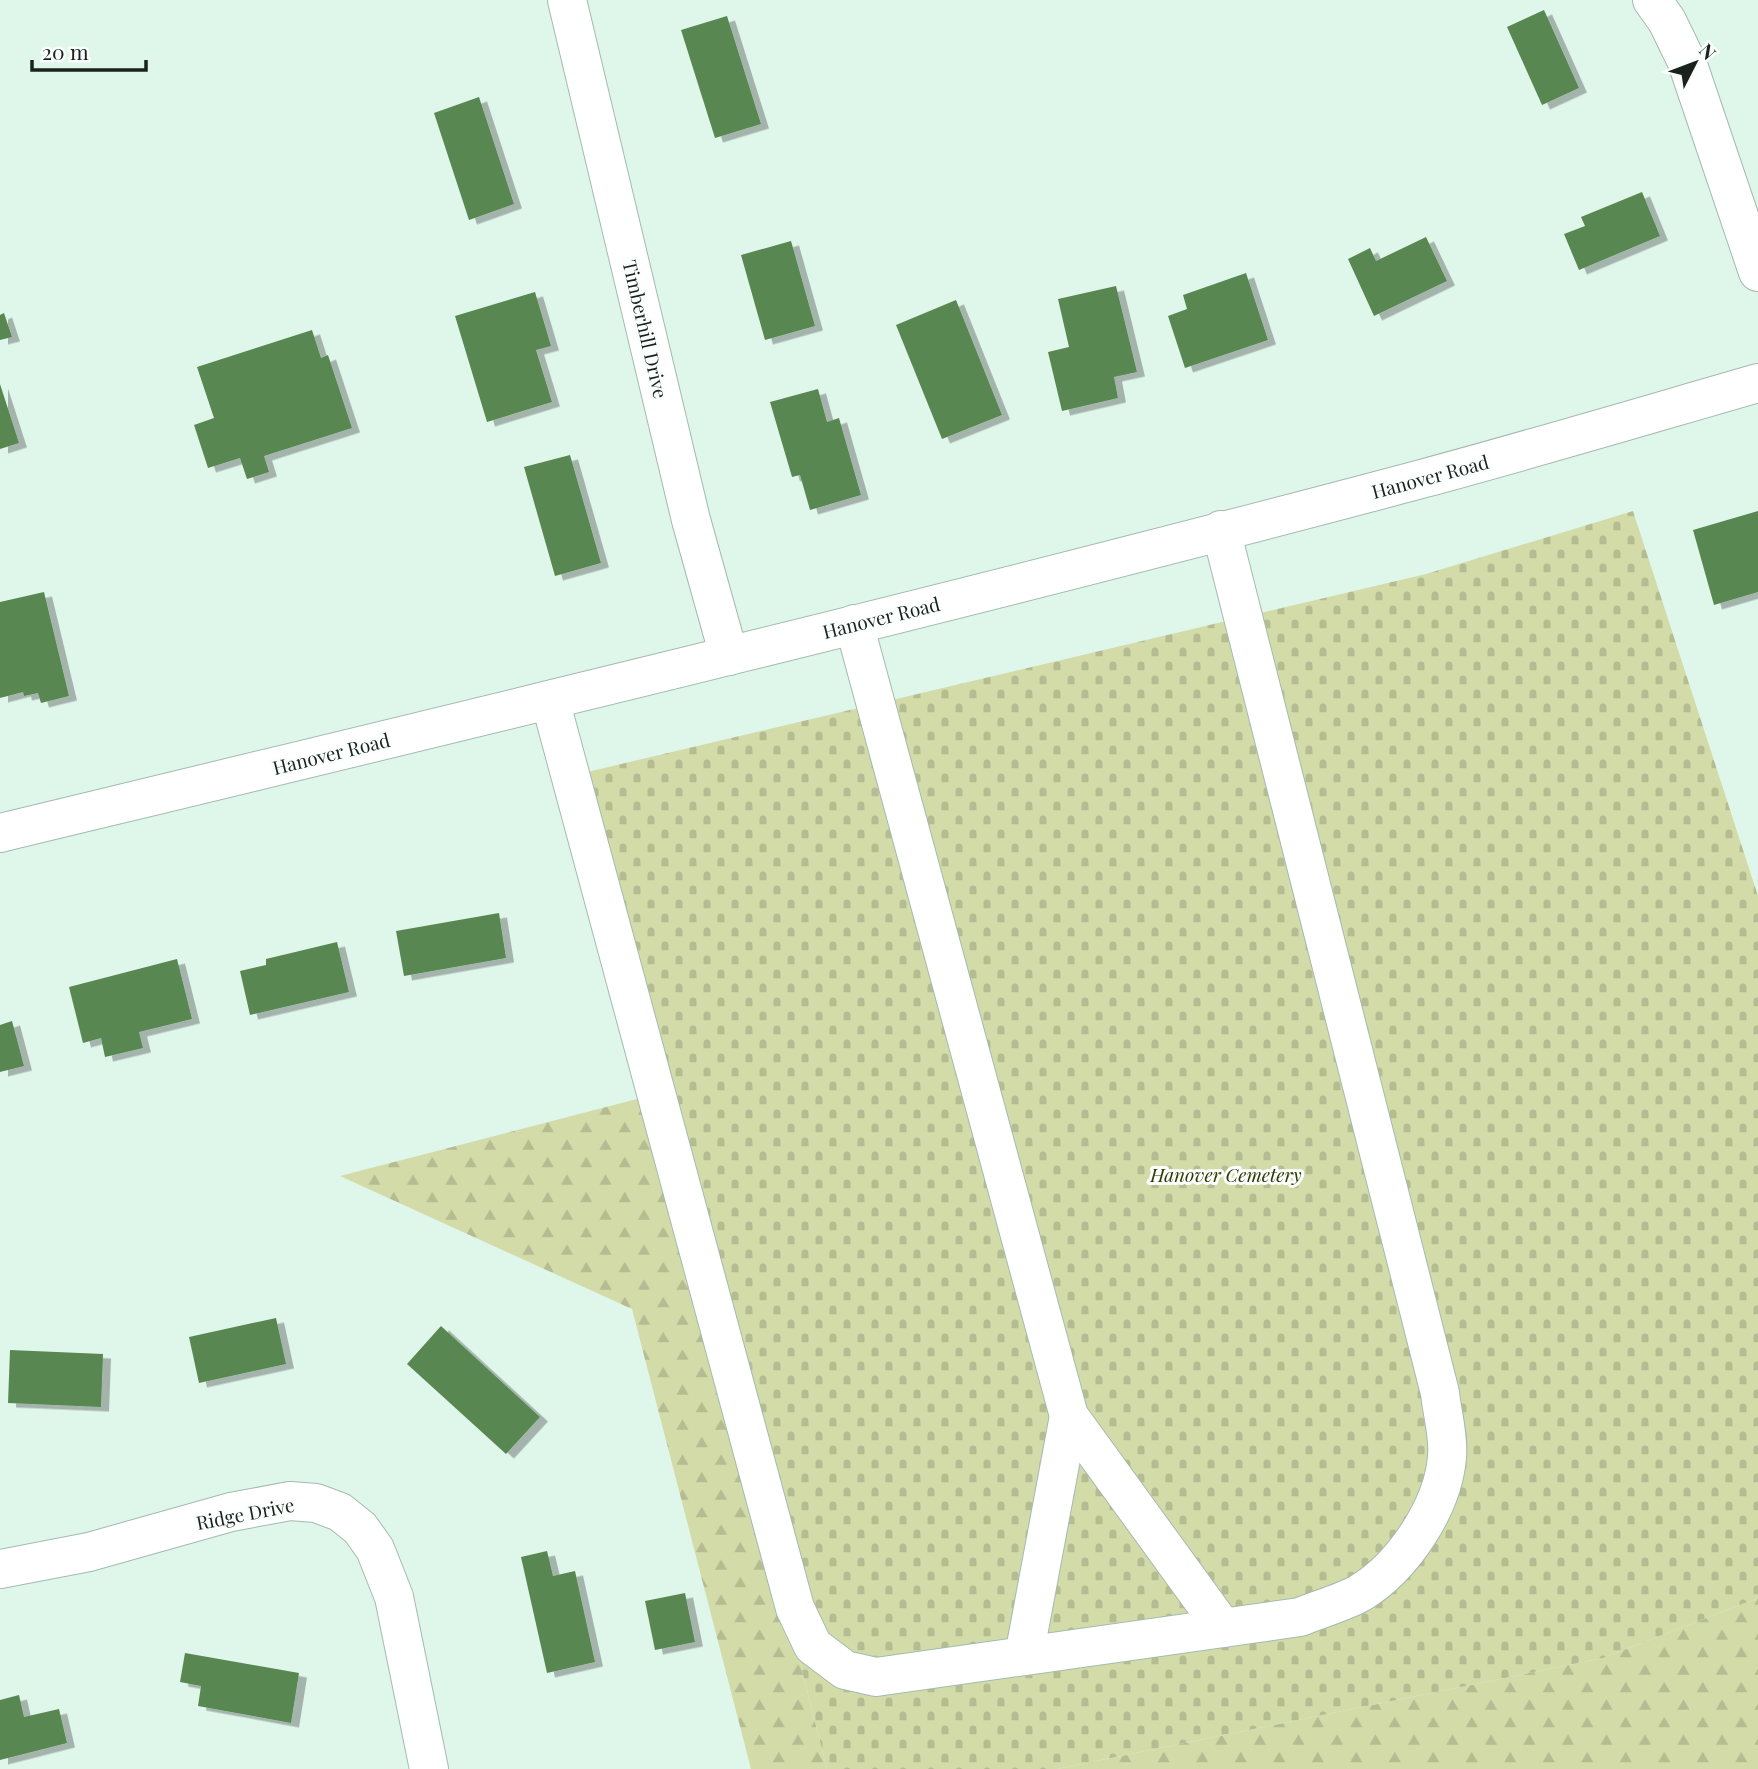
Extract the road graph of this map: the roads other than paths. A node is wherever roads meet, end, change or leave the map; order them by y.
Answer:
1 (567, 0) edge
2 (1652, 0) edge
3 (1758, 272) edge
4 (1758, 383) edge
5 (1221, 530) junction
6 (854, 624) junction
7 (729, 656) junction
8 (550, 700) junction
9 (0, 833) edge
10 (1069, 1416) junction
11 (0, 1569) edge
12 (1223, 1628) junction
13 (1024, 1656) junction
14 (429, 1769) edge

1 - 7 street, Timberhill Drive
2 - 3 street
4 - 5 street, Hanover Road
5 - 6 street, Hanover Road
5 - 12 street
6 - 7 street, Hanover Road
6 - 10 street
7 - 8 street, Hanover Road
8 - 9 street, Hanover Road
8 - 13 street
10 - 12 street
10 - 13 street
11 - 14 street, Ridge Drive
12 - 13 street

